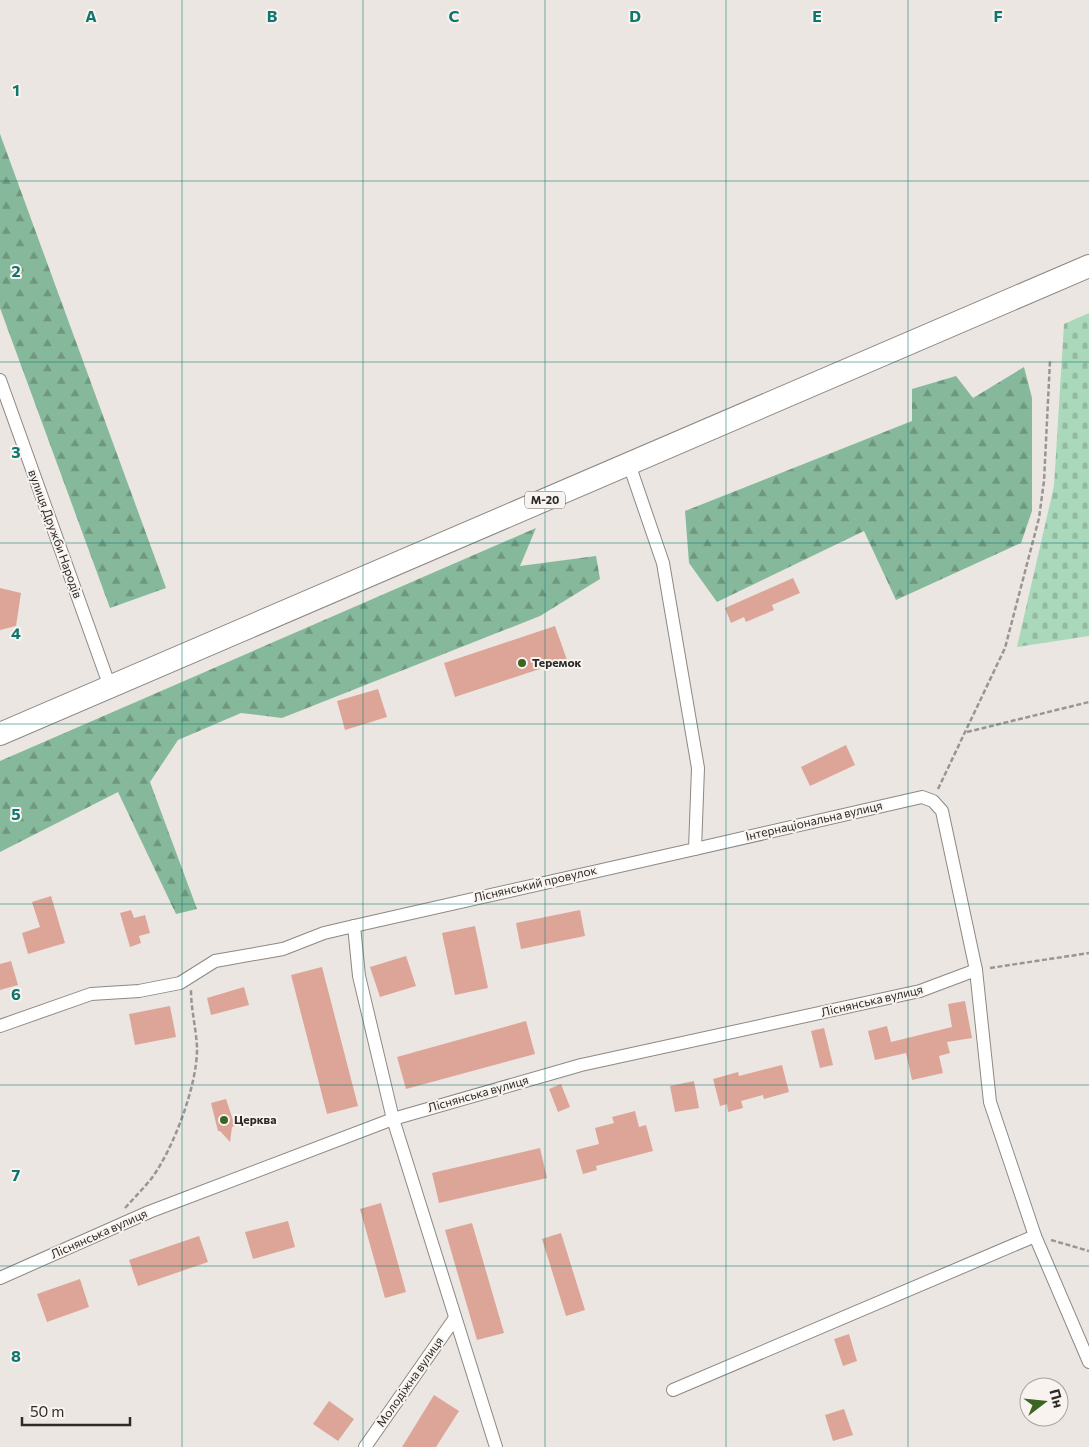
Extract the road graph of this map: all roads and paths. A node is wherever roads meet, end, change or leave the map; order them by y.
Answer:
1 (1089, 266) edge
2 (1050, 361) dead end
3 (0, 380) edge
4 (629, 464) junction
5 (110, 687) junction
6 (1089, 702) edge
7 (967, 732) junction
8 (0, 734) edge
9 (933, 801) junction
10 (695, 849) junction
11 (354, 926) junction
12 (1089, 953) edge
13 (976, 970) junction
14 (191, 977) junction
15 (0, 1026) edge
16 (393, 1118) junction
17 (107, 1230) junction
18 (1035, 1236) junction
19 (1089, 1251) edge
20 (0, 1278) edge
21 (455, 1318) junction
22 (1089, 1362) edge
23 (673, 1390) dead end
24 (365, 1447) edge
25 (496, 1447) edge

1 - 4 highway, М-20
2 - 7 path
3 - 5 street, вулиця Дружби Народів
4 - 5 highway, М-20
4 - 10 street
5 - 8 highway, М-20
6 - 7 path
7 - 9 path
9 - 10 street, Інтернаціональна вулиця
9 - 13 street
10 - 11 street, Ліснянський провулок
11 - 14 street, Ліснянський провулок
11 - 16 street
12 - 13 path
13 - 16 street, Ліснянська вулиця
13 - 18 street
14 - 15 street, Ліснянський провулок
14 - 17 path
16 - 17 street, Ліснянська вулиця
16 - 21 street
17 - 20 street, Ліснянська вулиця
18 - 19 path
18 - 22 street
18 - 23 street
21 - 24 street, Молодіжна вулиця
21 - 25 street

